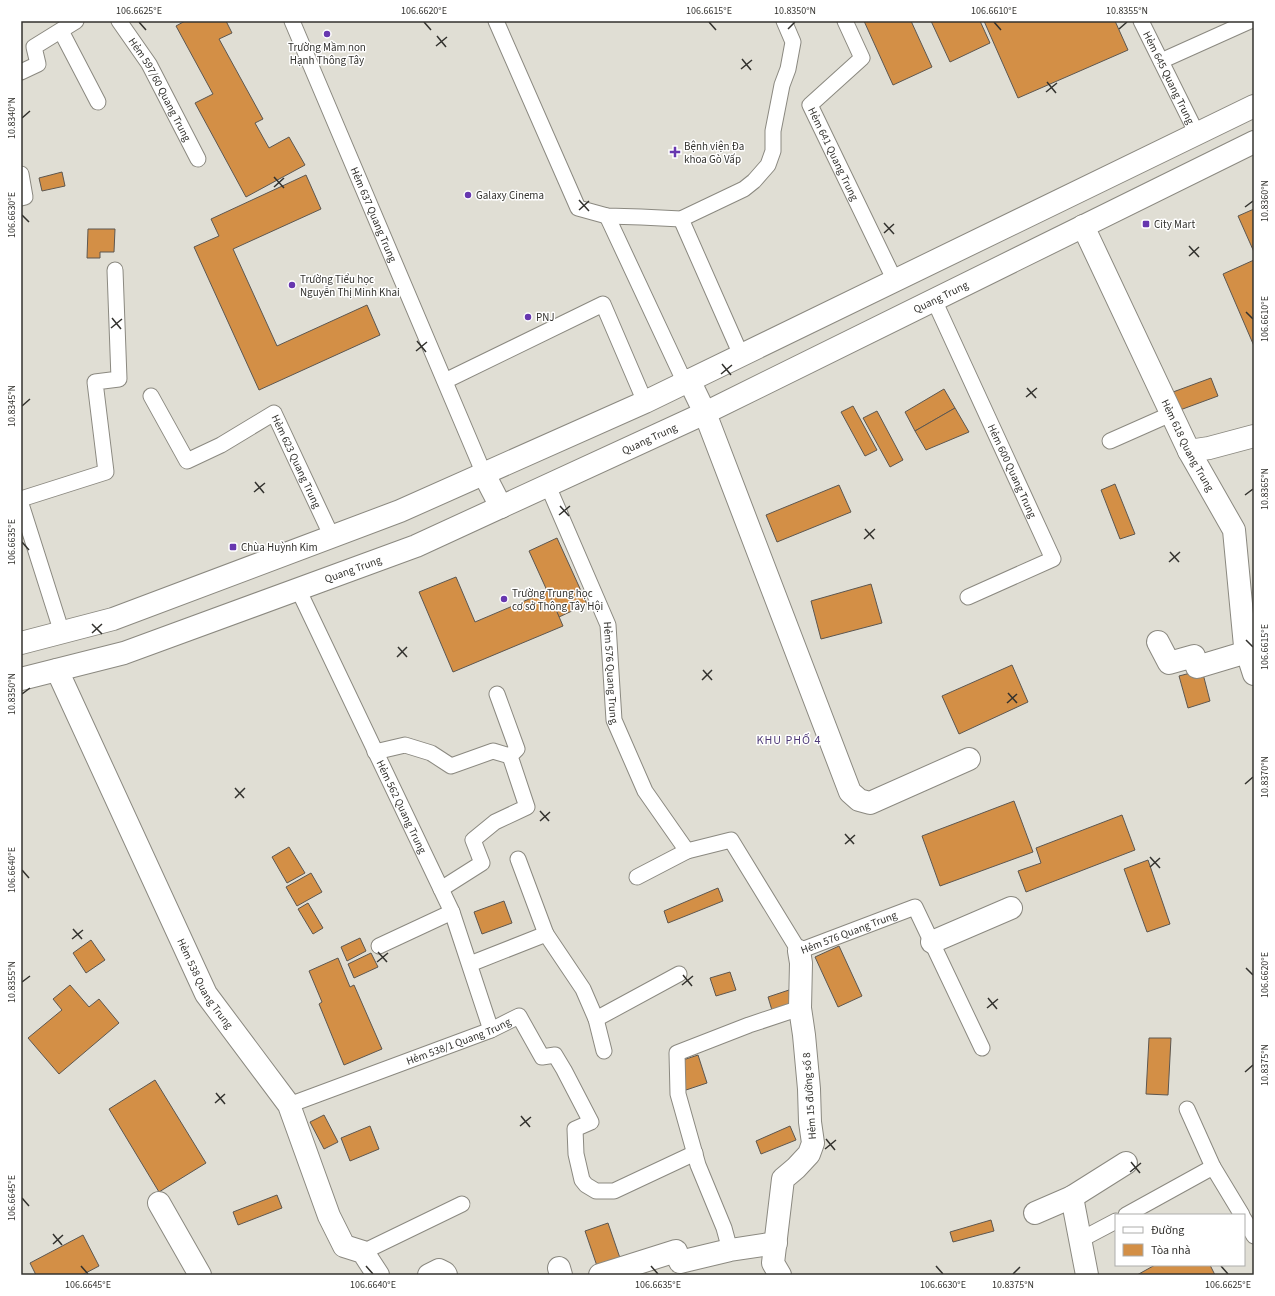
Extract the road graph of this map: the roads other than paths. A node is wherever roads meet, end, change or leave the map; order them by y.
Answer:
1 (76, 21) edge
2 (119, 21) edge
3 (292, 21) edge
4 (496, 21) edge
5 (784, 21) edge
6 (845, 21) edge
7 (1141, 21) edge
8 (1250, 21) edge
9 (61, 31) junction
10 (1161, 61) junction
11 (21, 72) edge
12 (98, 102) dead end
13 (1254, 106) edge
14 (1197, 134) junction
15 (1254, 142) edge
16 (198, 159) dead end
17 (21, 174) edge
18 (21, 198) edge
19 (607, 216) junction
20 (681, 219) junction
21 (1083, 226) junction
22 (115, 270) dead end
23 (895, 281) junction
24 (934, 300) junction
25 (741, 356) junction
26 (445, 381) junction
27 (687, 381) junction
28 (151, 396) dead end
29 (645, 402) junction
30 (705, 414) junction
31 (1171, 414) junction
32 (1254, 436) edge
33 (1110, 441) dead end
34 (1189, 451) junction
35 (484, 474) junction
36 (548, 486) junction
37 (21, 499) edge
38 (21, 504) edge
39 (501, 507) junction
40 (332, 537) junction
41 (298, 589) junction
42 (968, 597) dead end
43 (62, 633) junction
44 (1158, 642) dead end
45 (21, 643) edge
46 (1247, 652) junction
47 (57, 670) junction
48 (1254, 674) edge
49 (21, 679) edge
50 (497, 694) dead end
51 (376, 752) junction
52 (510, 756) junction
53 (969, 759) dead end
54 (687, 851) junction
55 (518, 859) dead end
56 (638, 877) dead end
57 (441, 889) junction
58 (1011, 908) dead end
59 (452, 912) junction
60 (546, 934) junction
61 (932, 942) junction
62 (379, 946) dead end
63 (799, 951) junction
64 (470, 964) junction
65 (679, 974) dead end
66 (800, 1008) junction
67 (596, 1019) junction
68 (491, 1030) junction
69 (982, 1048) dead end
70 (604, 1051) dead end
71 (289, 1105) junction
72 (1187, 1109) dead end
73 (695, 1153) junction
74 (1126, 1163) dead end
75 (1213, 1167) junction
76 (1072, 1196) junction
77 (159, 1203) dead end
78 (462, 1204) dead end
79 (1035, 1213) dead end
80 (1128, 1214) edge
81 (1241, 1214) edge
82 (1115, 1221) edge
83 (1245, 1221) edge
84 (1254, 1236) edge
85 (1080, 1240) junction
86 (776, 1243) junction
87 (730, 1250) junction
88 (363, 1252) junction
89 (200, 1275) edge
90 (378, 1275) edge
91 (429, 1275) edge
92 (446, 1275) edge
93 (600, 1275) edge
94 (780, 1275) edge
95 (1087, 1275) edge

1 - 9 lane
2 - 16 lane, Hẻm 597/60 Quang Trung
3 - 26 lane, Hẻm 637 Quang Trung
4 - 19 lane
5 - 20 lane
6 - 23 lane, Hẻm 641 Quang Trung
7 - 10 lane, Hẻm 645 Quang Trung
8 - 10 lane
9 - 11 lane
9 - 12 lane
10 - 14 lane, Hẻm 645 Quang Trung
13 - 14 street
14 - 23 street
15 - 21 street, Quang Trung
17 - 18 lane
19 - 20 lane
19 - 27 lane
20 - 25 lane
21 - 24 street, Quang Trung
21 - 31 street, Hẻm 618 Quang Trung
22 - 37 lane
23 - 25 street
24 - 30 street, Quang Trung
24 - 42 lane, Hẻm 600 Quang Trung
25 - 27 street
26 - 29 lane
26 - 35 lane, Hẻm 637 Quang Trung
27 - 29 street
27 - 30 street
28 - 40 lane, Hẻm 623 Quang Trung
29 - 35 street
30 - 36 street, Quang Trung
30 - 53 street
31 - 33 lane
31 - 34 street, Hẻm 618 Quang Trung
32 - 34 street
34 - 46 street, Hẻm 618 Quang Trung
35 - 39 street
35 - 40 street
36 - 39 street, Quang Trung
36 - 54 lane, Hẻm 576 Quang Trung
38 - 43 lane
39 - 41 street, Quang Trung
40 - 43 street
41 - 47 street, Quang Trung
41 - 51 lane, Hẻm 562 Quang Trung
43 - 45 street
44 - 46 street
46 - 48 street, Hẻm 618 Quang Trung
47 - 49 street, Quang Trung
47 - 71 street, Hẻm 538 Quang Trung
50 - 52 lane
51 - 52 lane
51 - 57 lane, Hẻm 562 Quang Trung
52 - 57 lane
54 - 56 lane, Hẻm 576 Quang Trung
54 - 63 lane, Hẻm 576 Quang Trung
55 - 60 lane
57 - 59 lane, Hẻm 562 Quang Trung
58 - 61 street
59 - 62 lane
59 - 64 lane, Hẻm 562 Quang Trung
60 - 64 lane
60 - 67 lane
61 - 63 lane, Hẻm 576 Quang Trung
61 - 69 lane, Hẻm 576 Quang Trung
63 - 66 street, Hẻm 15 đường số 8
64 - 68 lane, Hẻm 562 Quang Trung
65 - 67 lane
66 - 73 lane
66 - 86 street, Hẻm 15 đường số 8
67 - 70 lane
68 - 71 lane, Hẻm 538/1 Quang Trung
68 - 73 lane, Hẻm 538/1 Quang Trung
71 - 88 street, Hẻm 538 Quang Trung
72 - 75 lane
73 - 87 lane
74 - 76 street
75 - 80 lane
75 - 81 lane
76 - 79 street
76 - 85 street
77 - 89 street
78 - 88 lane
82 - 85 lane
83 - 84 lane
85 - 95 street
86 - 87 street
86 - 94 street, Hẻm 15 đường số 8
87 - 93 street
88 - 90 street
91 - 92 street

